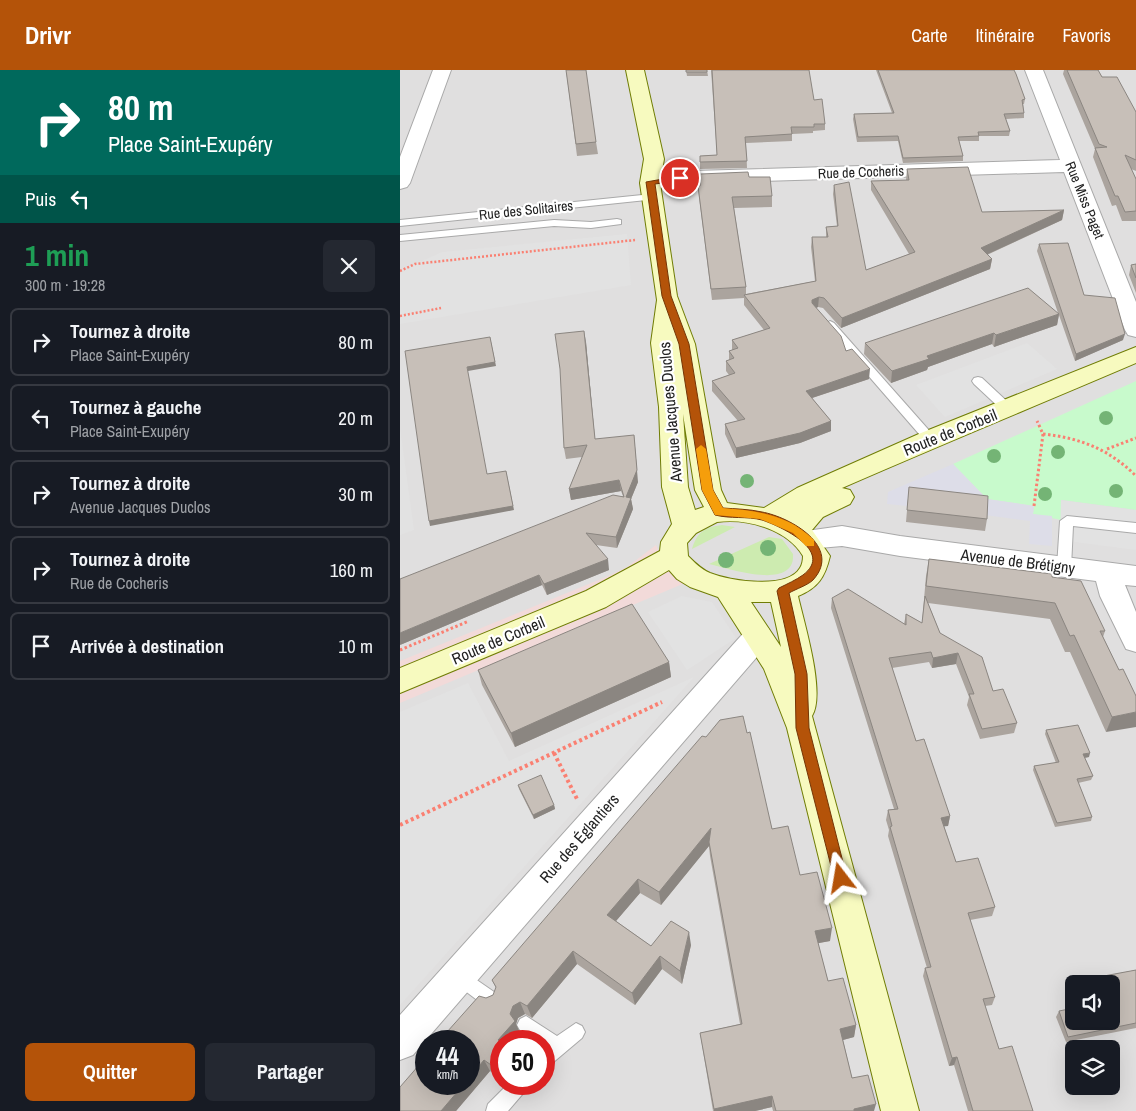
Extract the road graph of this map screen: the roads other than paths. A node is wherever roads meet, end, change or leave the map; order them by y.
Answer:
1 (442, 70) edge
2 (635, 70) edge
3 (1034, 70) edge
4 (631, 135) dead end
5 (1071, 166) junction
6 (400, 183) edge
7 (651, 190) junction
8 (617, 222) dead end
9 (400, 223) edge
10 (400, 238) edge
11 (666, 296) junction
12 (825, 319) edge
13 (1136, 330) edge
14 (1136, 354) edge
15 (1136, 369) edge
16 (978, 382) dead end
17 (1008, 409) junction
18 (930, 439) junction
19 (719, 512) junction
20 (768, 518) junction
21 (686, 526) junction
22 (1136, 528) edge
23 (807, 542) junction
24 (681, 564) junction
25 (1064, 567) junction
26 (1108, 572) junction
27 (1136, 576) edge
28 (727, 588) junction
29 (783, 591) junction
30 (758, 636) junction
31 (1136, 641) edge
32 (400, 681) edge
33 (802, 728) junction
34 (458, 975) junction
35 (491, 1000) edge
36 (526, 1025) edge
37 (530, 1030) edge
38 (576, 1032) dead end
39 (400, 1042) edge
40 (555, 1049) edge
41 (510, 1095) edge
42 (495, 1111) edge
43 (900, 1111) edge

1 - 6 street
2 - 7 main road, Avenue Jacques Duclos
3 - 5 street, Rue Miss Paget
4 - 7 main road, Avenue Jacques Duclos
5 - 7 street, Rue de Cocheris
5 - 13 street, Rue Miss Paget
7 - 9 lane, Rue des Solitaires
7 - 11 main road, Avenue Jacques Duclos
8 - 10 lane
11 - 19 main road, Avenue Jacques Duclos
11 - 21 main road, Avenue Jacques Duclos
12 - 18 lane
14 - 17 main road, Route de Corbeil
15 - 23 main road, Route de Corbeil
16 - 17 lane
17 - 18 main road, Route de Corbeil
18 - 20 main road, Route de Corbeil
19 - 20 main road
19 - 21 main road
20 - 23 main road
21 - 24 main road
22 - 25 lane
23 - 25 street, Avenue de Brétigny
23 - 29 main road, Route de Corbeil
24 - 28 main road
24 - 32 main road, Route de Corbeil
25 - 26 street, Avenue de Brétigny
26 - 27 street, Avenue de Brétigny
26 - 31 street
28 - 29 main road
28 - 30 main road
29 - 33 main road
30 - 33 main road
30 - 34 street, Rue des Églantiers
33 - 43 main road
34 - 35 lane
34 - 39 street, Rue des Églantiers
36 - 37 lane
38 - 40 lane
41 - 42 lane

